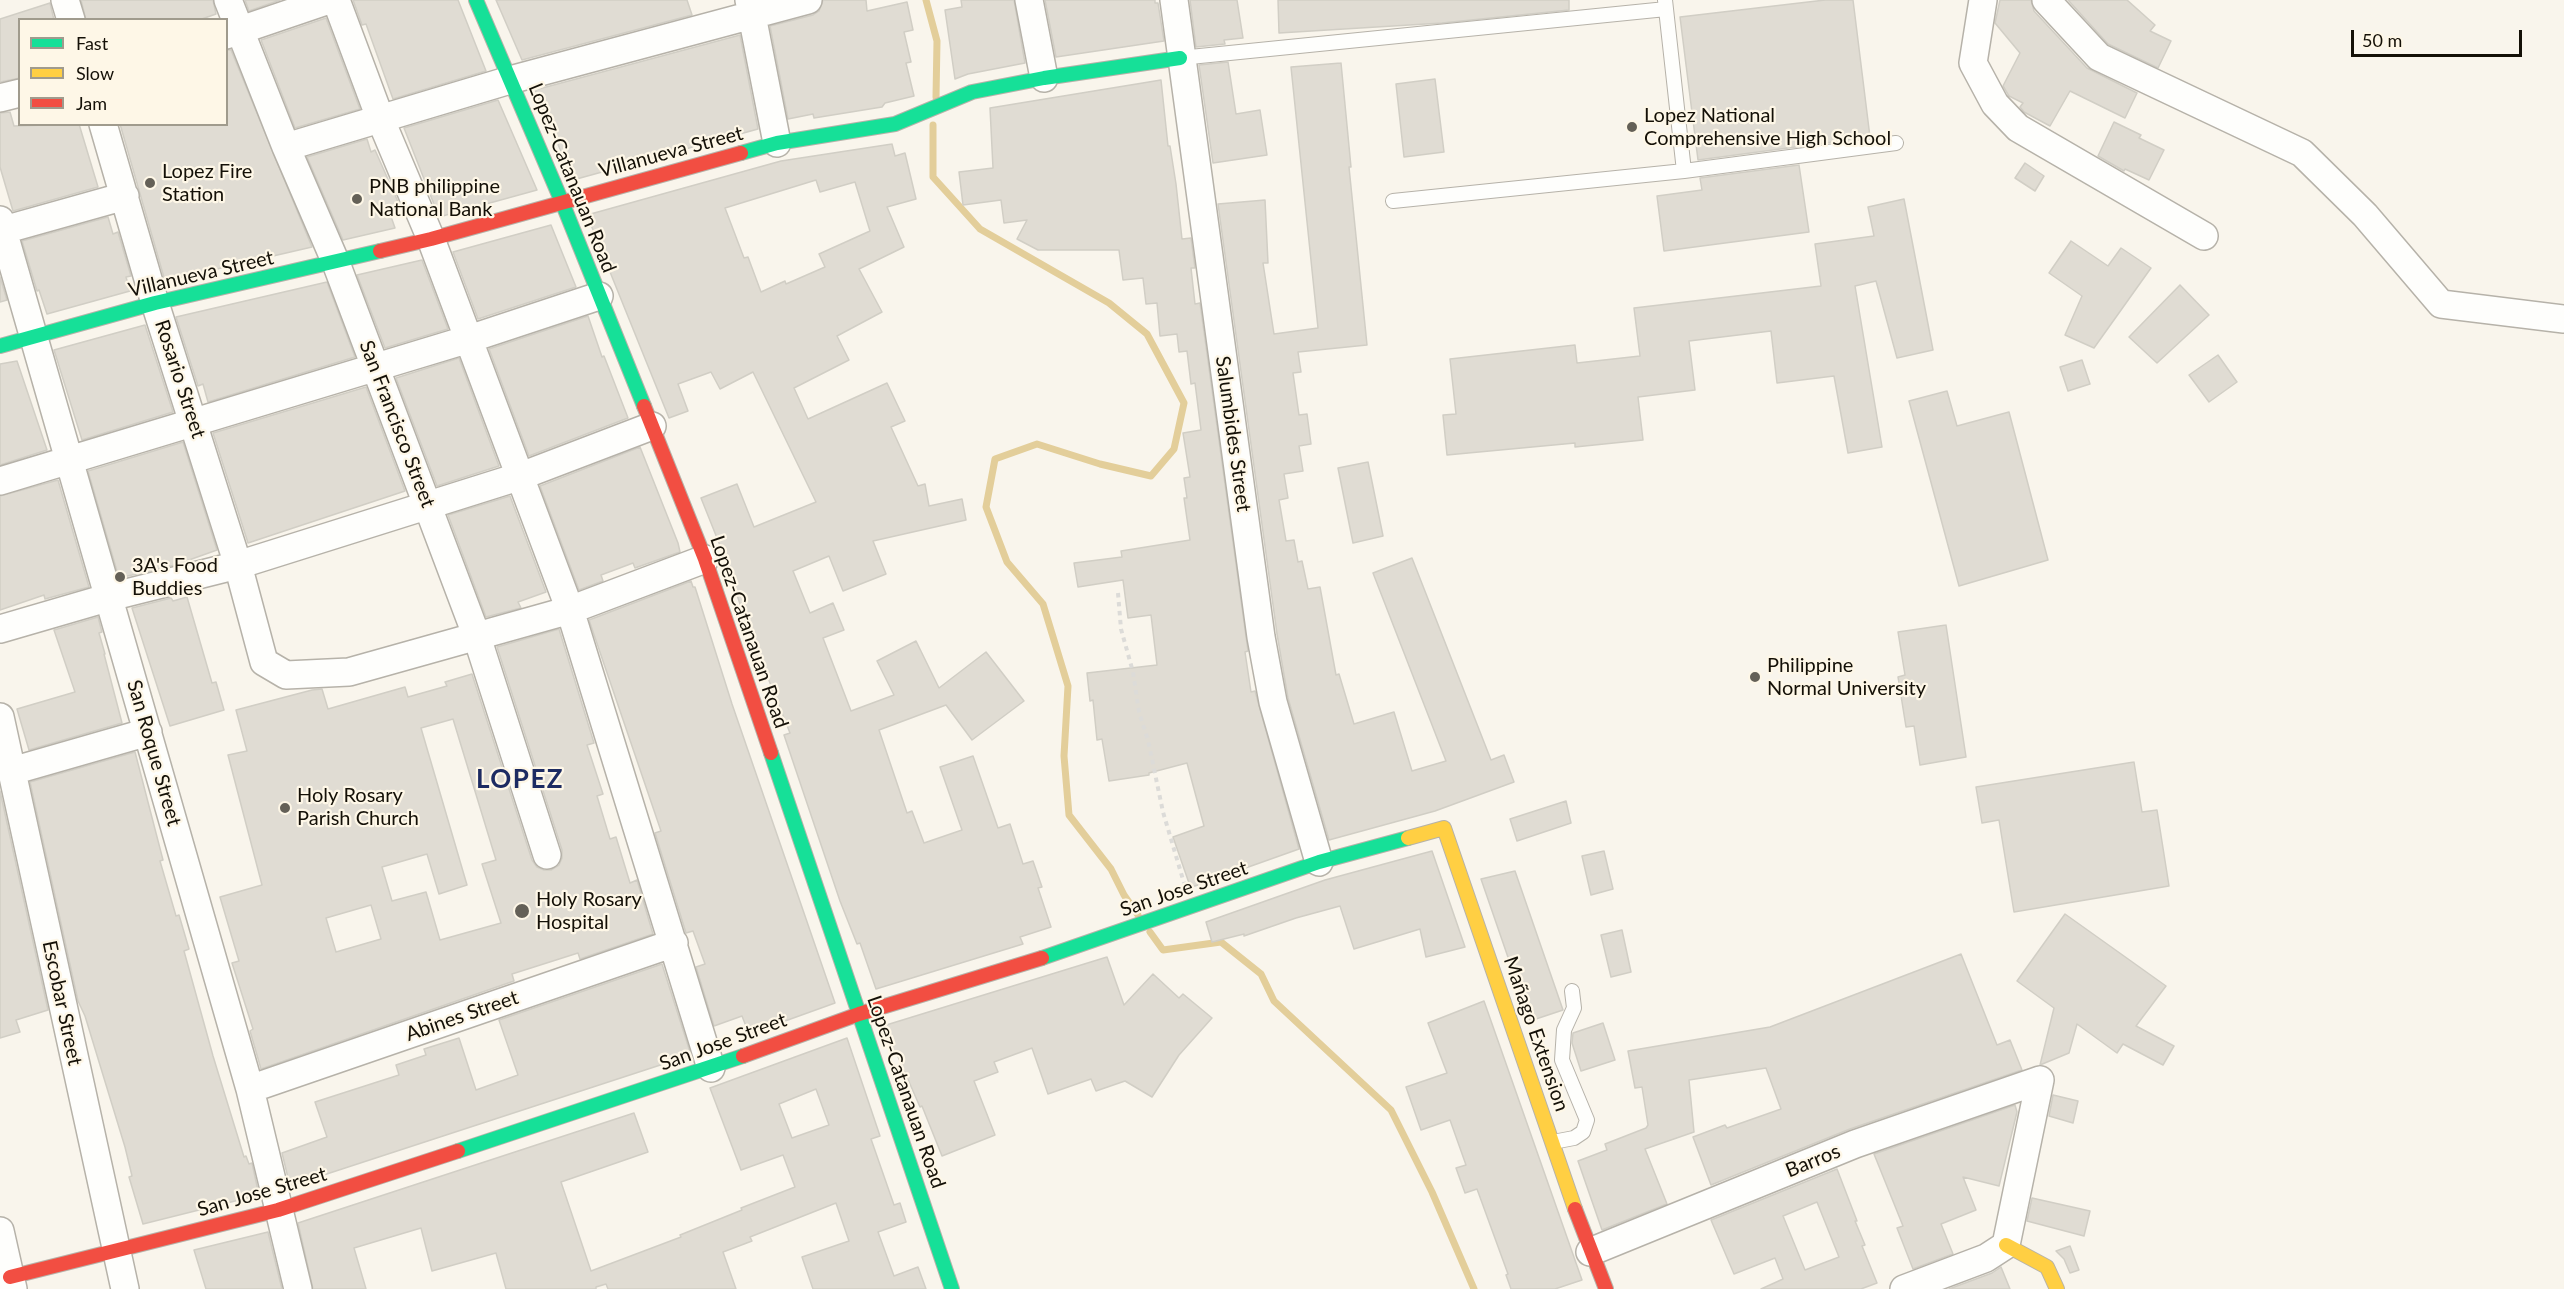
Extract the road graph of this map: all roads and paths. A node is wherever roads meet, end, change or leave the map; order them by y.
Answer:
1 (65, 0) edge
2 (228, 0) edge
3 (329, 0) edge
4 (336, 0) edge
5 (476, 0) edge
6 (808, 0) edge
7 (1029, 0) edge
8 (1174, 0) edge
9 (1983, 0) edge
10 (2046, 0) edge
11 (1665, 5) edge
12 (751, 7) edge
13 (70, 18) edge
14 (233, 33) edge
15 (1180, 58) junction
16 (1044, 78) junction
17 (510, 80) junction
18 (18, 94) edge
19 (0, 98) edge
20 (380, 118) junction
21 (103, 126) edge
22 (777, 143) junction
23 (1896, 143) dead end
24 (286, 147) junction
25 (1684, 171) junction
26 (125, 196) junction
27 (1393, 201) dead end
28 (562, 202) junction
29 (1, 227) edge
30 (2204, 236) dead end
31 (431, 239) junction
32 (336, 262) junction
33 (599, 296) junction
34 (156, 303) junction
35 (2564, 319) edge
36 (35, 337) junction
37 (469, 339) junction
38 (0, 346) edge
39 (375, 366) junction
40 (194, 421) junction
41 (652, 426) junction
42 (69, 459) junction
43 (521, 476) junction
44 (0, 481) edge
45 (427, 505) junction
46 (705, 559) junction
47 (238, 565) junction
48 (1118, 593) dead end
49 (110, 597) junction
50 (570, 610) junction
51 (0, 629) edge
52 (477, 637) junction
53 (0, 717) edge
54 (148, 732) junction
55 (12, 771) junction
56 (1444, 828) joint
57 (547, 855) dead end
58 (1319, 862) junction
59 (1192, 907) junction
60 (674, 943) junction
61 (1572, 991) dead end
62 (859, 1014) junction
63 (711, 1068) junction
64 (250, 1089) junction
65 (1553, 1142) junction
66 (278, 1210) junction
67 (0, 1232) edge
68 (2006, 1245) junction
69 (117, 1252) junction
70 (1590, 1252) junction
71 (12, 1283) edge
72 (125, 1289) edge
73 (298, 1289) edge
74 (952, 1289) edge
75 (1606, 1289) edge
76 (1904, 1289) edge
77 (2057, 1289) edge

1 - 13 street
2 - 14 street, San Francisco Street
3 - 14 street
4 - 20 street
5 - 17 street, Lopez-Catanauan Road
6 - 12 street
7 - 16 street
8 - 15 street, Salumbides Street
9 - 30 street
10 - 35 street
11 - 15 lane
11 - 25 lane
12 - 17 street
12 - 22 street
14 - 24 street, San Francisco Street
15 - 16 street, Villanueva Street
15 - 58 street, Salumbides Street
16 - 22 street, Villanueva Street
17 - 20 street
17 - 28 street, Lopez-Catanauan Road
18 - 19 street
20 - 24 street
20 - 31 street
21 - 26 street, Rosario Street
22 - 28 street, Villanueva Street
23 - 25 lane
24 - 32 street, San Francisco Street
25 - 27 lane
26 - 29 street
26 - 34 street, Rosario Street
28 - 31 street, Villanueva Street
28 - 33 street, Lopez-Catanauan Road
29 - 36 street, San Roque Street
31 - 32 street, Villanueva Street
31 - 37 street
32 - 34 street, Villanueva Street
32 - 39 street, San Francisco Street
33 - 37 street
33 - 41 street, Lopez-Catanauan Road
34 - 36 street, Villanueva Street
34 - 40 street, Rosario Street
36 - 38 street, Villanueva Street
36 - 42 street, San Roque Street
37 - 39 street
37 - 43 street
39 - 40 street
39 - 45 street, San Francisco Street
40 - 42 street
40 - 47 street, Rosario Street
41 - 43 street
41 - 46 street, Lopez-Catanauan Road
42 - 44 street
42 - 49 street, San Roque Street
43 - 45 street
43 - 50 street
45 - 47 street
45 - 52 street, San Francisco Street
46 - 50 street, Rosario Street
46 - 62 street, Lopez-Catanauan Road
47 - 49 street
47 - 52 street, Rosario Street
48 - 59 path
49 - 51 street
49 - 54 street, San Roque Street
50 - 52 street, Rosario Street
50 - 60 street
52 - 57 street, San Francisco Street
53 - 55 street, Escobar Street
54 - 55 street
54 - 64 street, San Roque Street
55 - 69 street, Escobar Street
56 - 58 street, San Jose Street
56 - 65 street, Mañago Extension
58 - 59 street, San Jose Street
59 - 62 street, San Jose Street
60 - 63 street
60 - 64 street, Abines Street
61 - 65 lane
62 - 63 street, San Jose Street
62 - 74 street, Lopez-Catanauan Road
63 - 66 street, San Jose Street
64 - 66 street, San Roque Street
65 - 70 street, Mañago Extension
66 - 69 street, San Jose Street
66 - 73 street, San Roque Street
67 - 71 street
68 - 70 street, Barros
68 - 76 street
68 - 77 street
69 - 71 street, San Jose Street
69 - 72 street, Escobar Street
70 - 75 street, Mañago Extension

